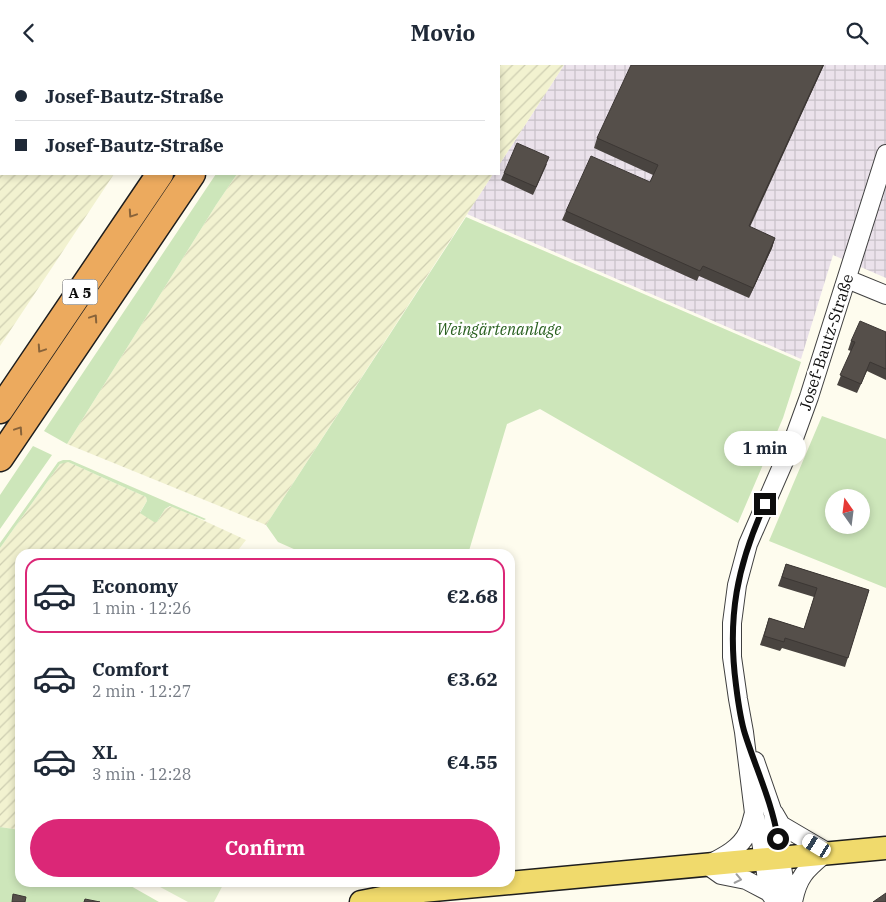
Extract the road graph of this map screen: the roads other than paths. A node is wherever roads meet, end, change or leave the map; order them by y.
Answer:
1 (886, 154) edge
2 (159, 175) edge
3 (191, 175) edge
4 (846, 279) junction
5 (886, 295) edge
6 (0, 410) edge
7 (0, 458) edge
8 (744, 732) junction
9 (754, 813) junction
10 (773, 813) junction
11 (886, 848) edge
12 (828, 852) junction
13 (773, 858) junction
14 (707, 865) junction
15 (515, 883) edge
16 (467, 887) edge
17 (773, 897) edge
18 (368, 900) edge
19 (792, 902) edge

1 - 4 street, Josef-Bautz-Straße
2 -> 6 highway, A 5
7 -> 3 highway, A 5
4 - 5 street
4 - 8 street, Josef-Bautz-Straße
8 - 9 street, Josef-Bautz-Straße
8 - 10 street, Josef-Bautz-Straße
9 - 13 street, Josef-Bautz-Straße
9 - 14 street, Josef-Bautz-Straße
10 - 12 street, Josef-Bautz-Straße
10 - 13 street, Josef-Bautz-Straße
11 - 12 main road
12 - 13 main road
12 - 19 street, Josef-Bautz-Straße
13 - 14 main road
13 - 17 street, Josef-Bautz-Straße
13 - 19 street, Josef-Bautz-Straße
14 - 15 main road
14 -> 17 street, Josef-Bautz-Straße
16 - 18 main road

